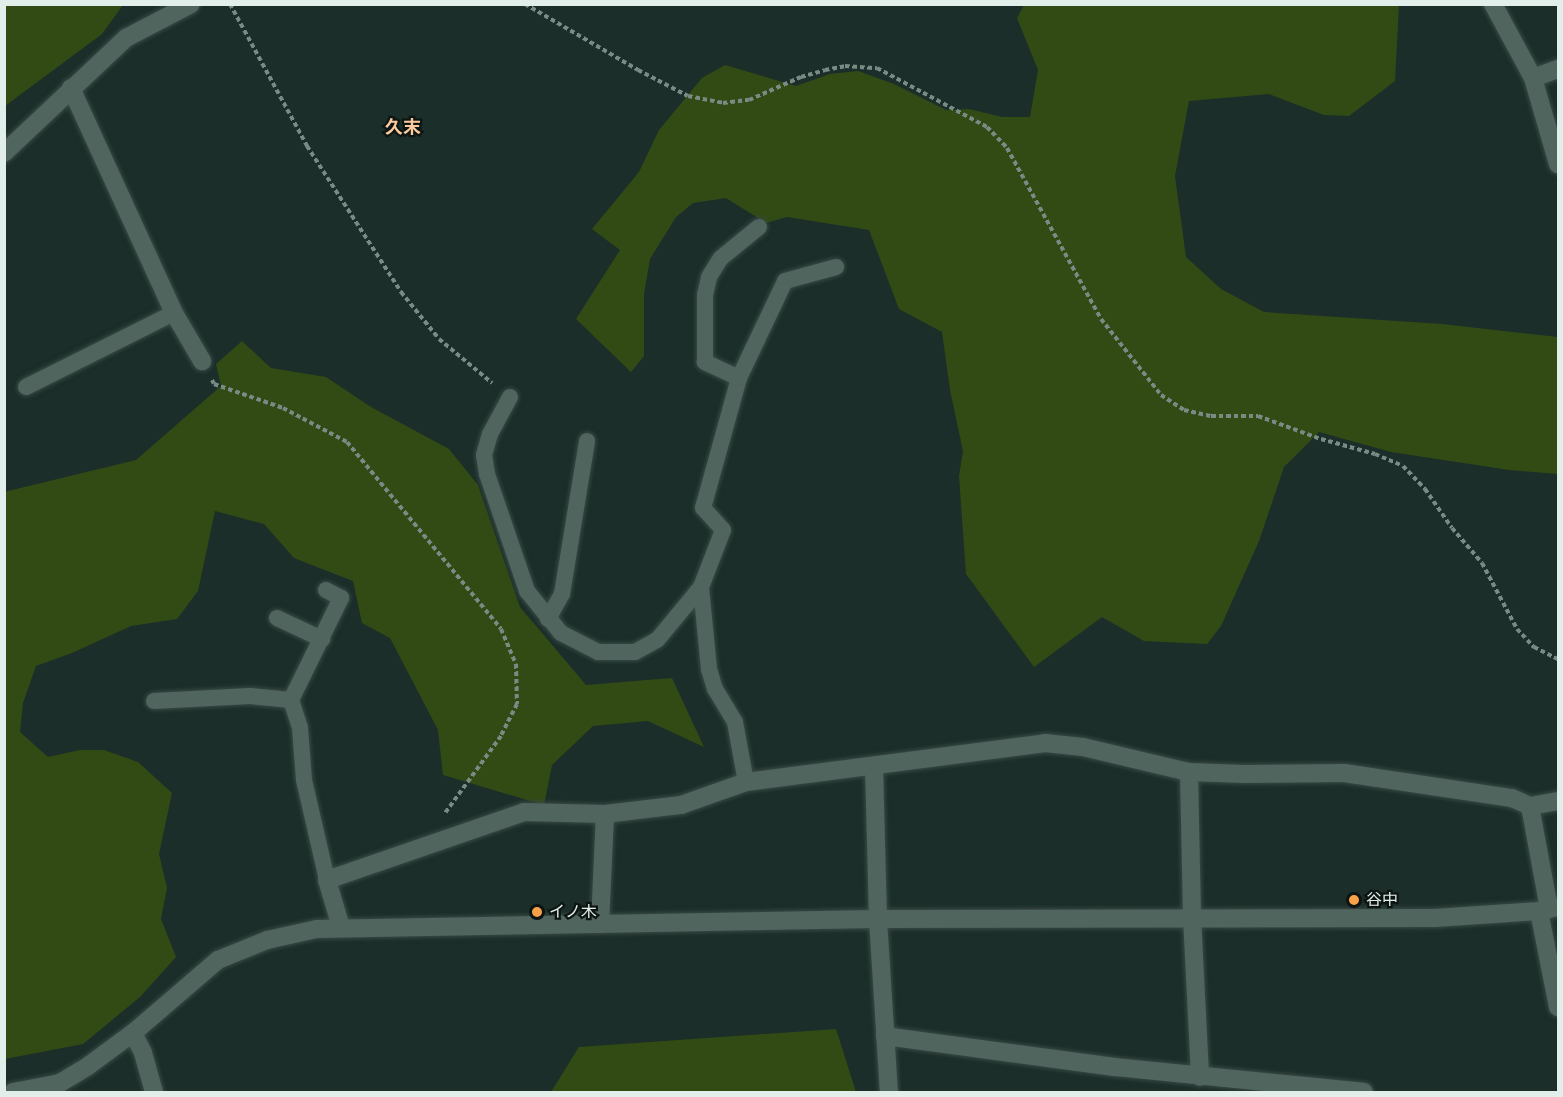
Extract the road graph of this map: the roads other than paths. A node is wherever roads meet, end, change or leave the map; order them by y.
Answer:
1 (191, 4) edge
2 (1493, 4) edge
3 (173, 10) edge
4 (1558, 69) edge
5 (1533, 78) junction
6 (71, 88) junction
7 (4, 153) edge
8 (1558, 164) edge
9 (759, 228) dead end
10 (836, 267) dead end
11 (174, 313) junction
12 (202, 361) road end
13 (739, 378) junction
14 (26, 387) dead end
15 (510, 397) road end
16 (586, 441) dead end
17 (701, 588) junction
18 (326, 590) dead end
19 (277, 618) dead end
20 (548, 619) junction
21 (322, 639) junction
22 (291, 700) junction
23 (154, 701) dead end
24 (874, 766) junction
25 (1188, 772) junction
26 (746, 782) junction
27 (1558, 801) edge
28 (1530, 806) junction
29 (605, 814) junction
30 (327, 880) junction
31 (1549, 909) edge
32 (1192, 917) junction
33 (878, 919) junction
34 (600, 924) junction
35 (341, 927) junction
36 (1558, 1007) edge
37 (133, 1033) junction
38 (885, 1036) junction
39 (1200, 1077) junction
40 (14, 1092) edge
41 (154, 1092) edge
42 (890, 1092) edge
43 (1364, 1092) edge

1 - 3 street
2 - 5 street
3 - 6 street
4 - 5 street
5 - 8 street
6 - 7 street
6 - 11 street
9 - 13 lane
10 - 13 lane
11 - 12 street
11 - 14 lane
13 - 17 lane
15 - 20 lane
16 - 20 lane
17 - 20 lane
17 - 26 lane
18 - 21 lane
19 - 21 lane
21 - 22 lane
22 - 23 lane
22 - 30 lane
24 - 25 street
24 - 26 street
24 - 33 street
25 - 28 street
25 - 32 street
26 - 29 street
27 - 28 street
28 - 31 street
29 - 30 street
29 - 34 street
30 - 35 street
31 - 32 street
31 - 36 street
32 - 33 street
32 - 39 street
33 - 34 street
33 - 38 street
34 - 35 street
35 - 37 street
37 - 40 street
37 - 41 street
38 - 39 street
38 - 42 street
39 - 43 street

